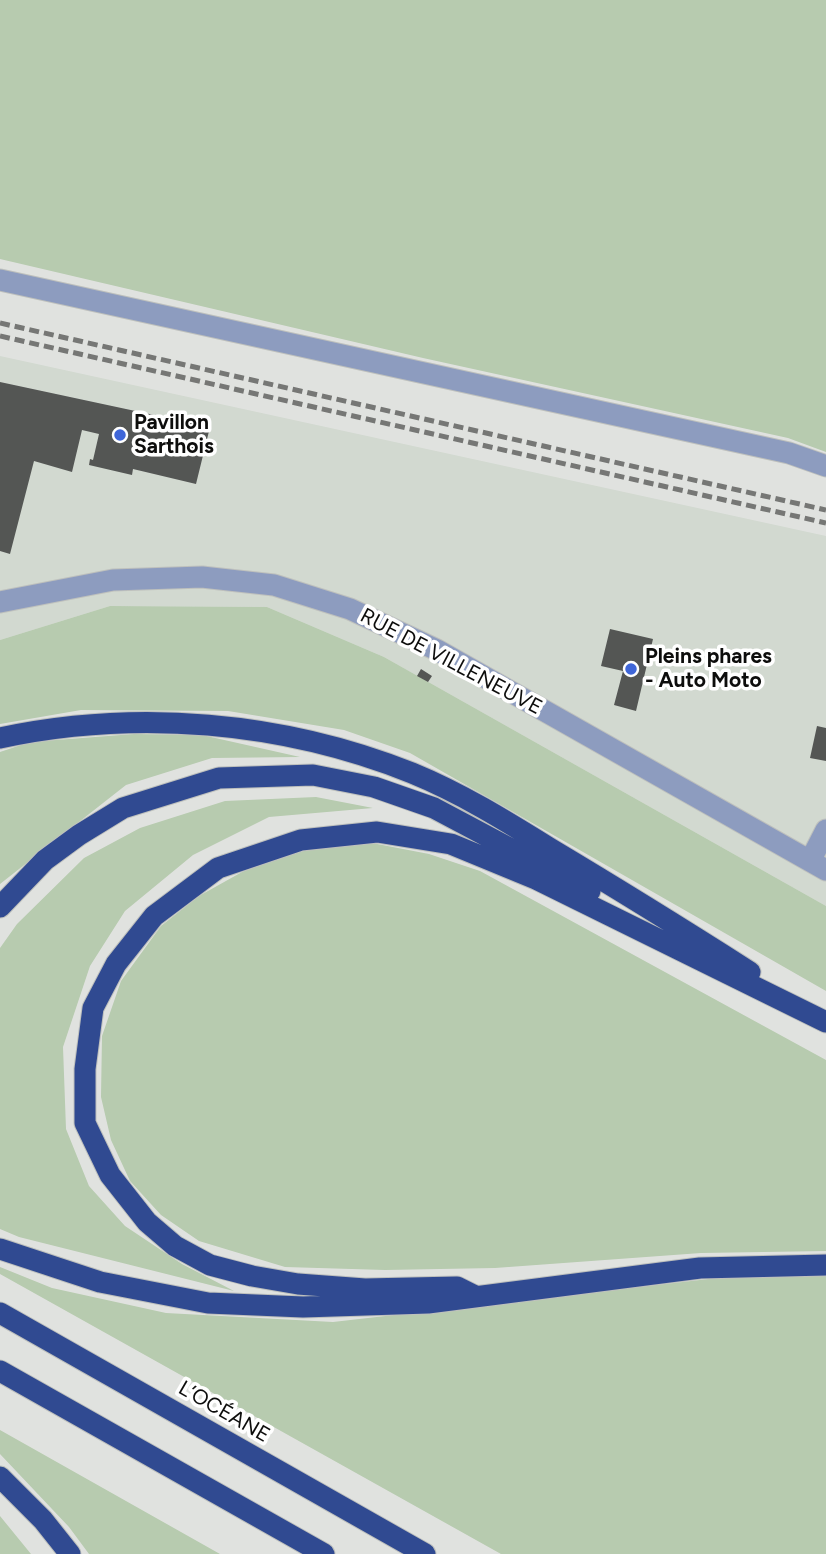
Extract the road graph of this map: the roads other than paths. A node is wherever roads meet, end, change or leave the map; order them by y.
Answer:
1 (0, 280) edge
2 (826, 467) edge
3 (0, 602) edge
4 (0, 738) edge
5 (826, 830) edge
6 (818, 866) edge
7 (0, 907) edge
8 (826, 1020) edge
9 (0, 1249) edge
10 (826, 1265) edge
11 (475, 1296) junction
12 (0, 1313) edge
13 (0, 1371) edge
14 (0, 1477) edge
15 (70, 1554) edge
16 (324, 1554) edge
17 (425, 1554) edge

1 - 2 street
3 - 6 street, RUE DE VILLENEUVE
4 - 8 highway
5 - 6 street
7 - 8 highway
8 - 11 highway
9 - 11 highway
10 - 11 highway
12 - 17 highway, L’OCÉANE
13 - 16 highway
14 - 15 highway

